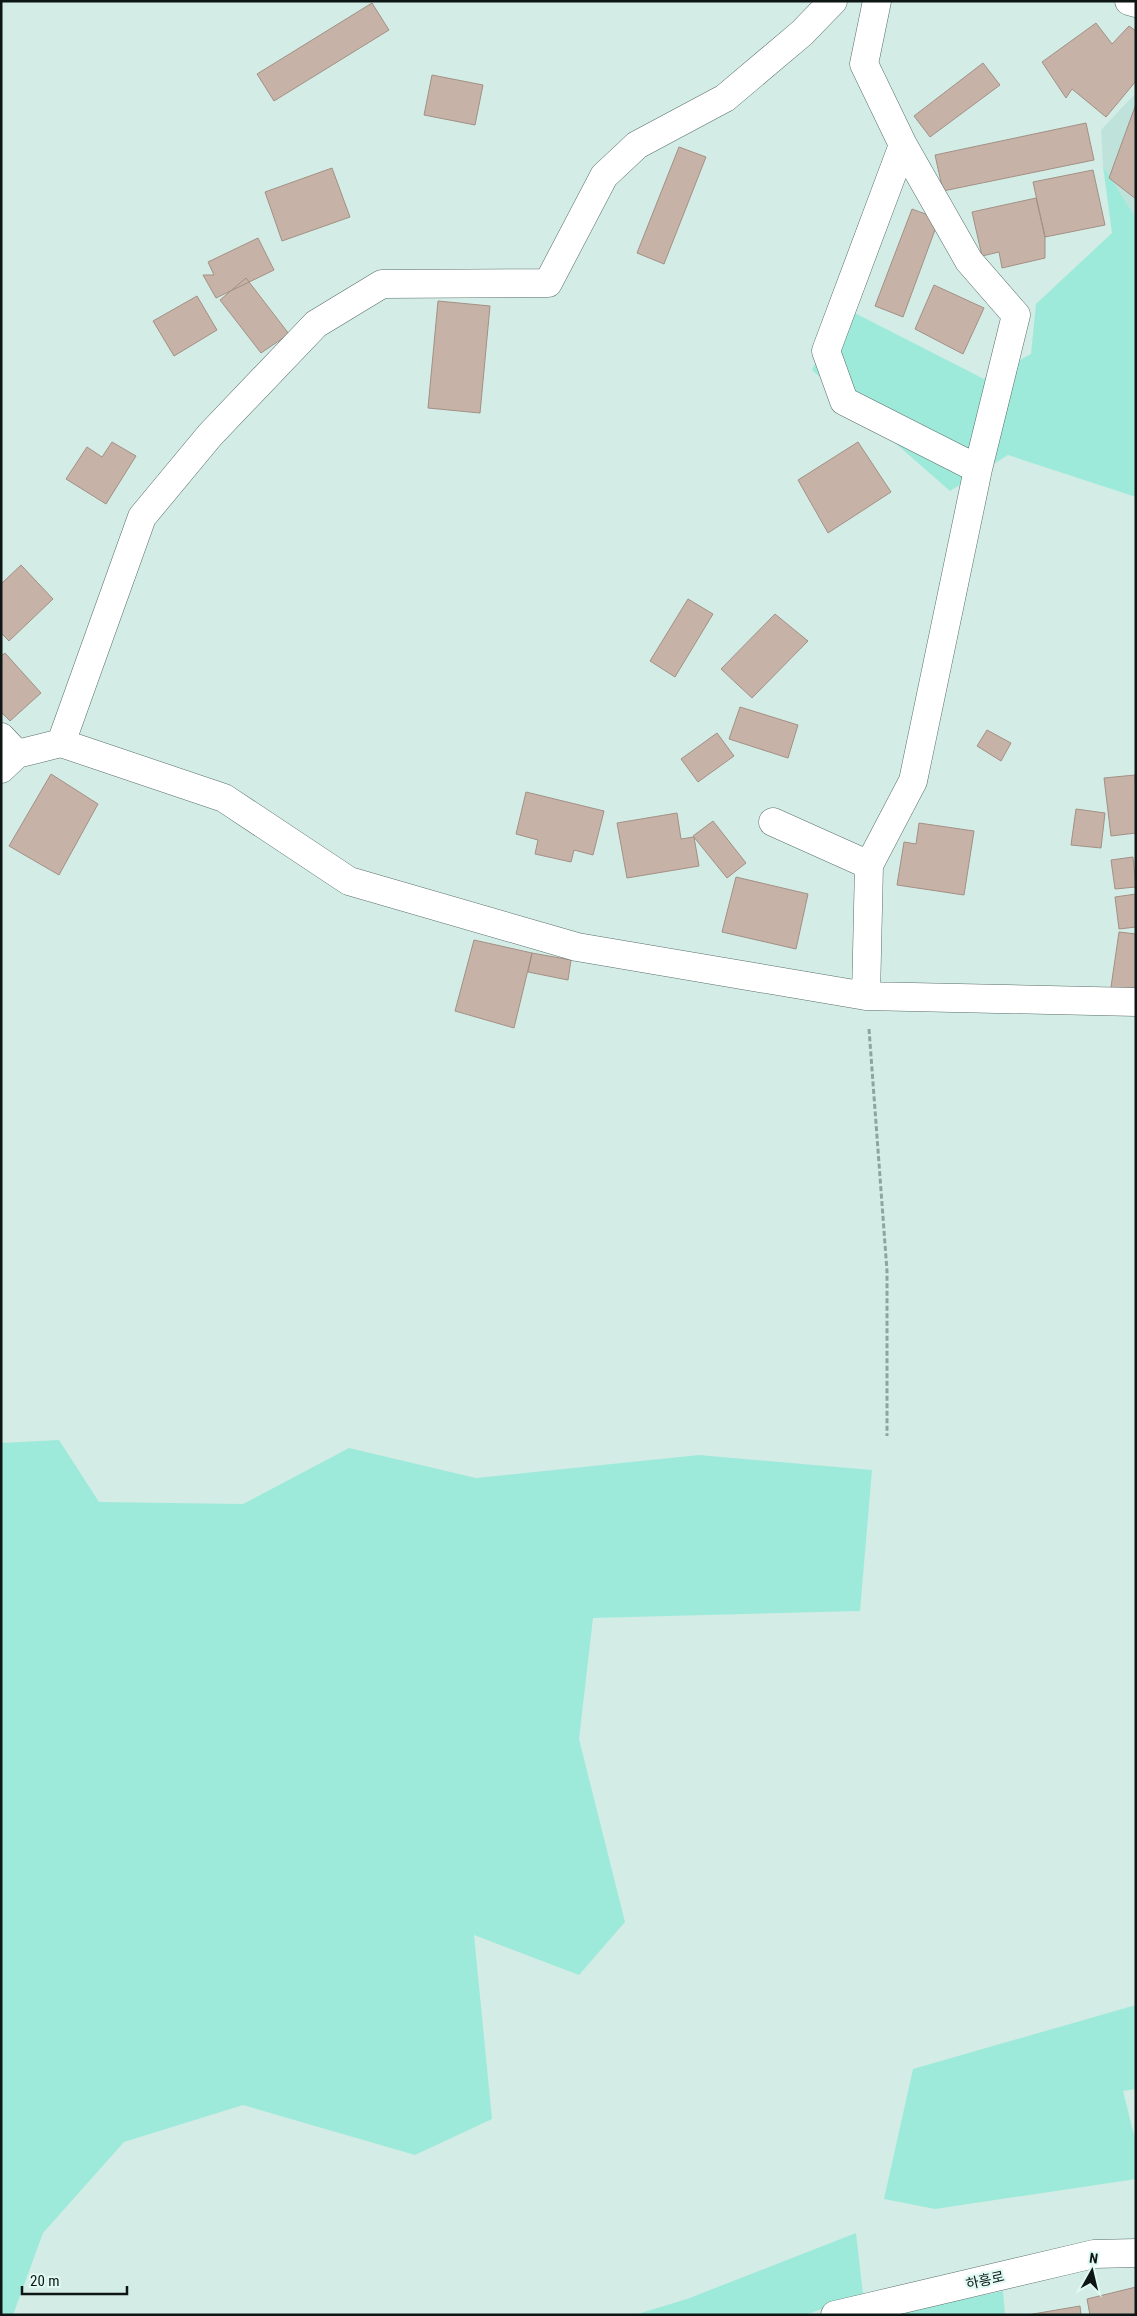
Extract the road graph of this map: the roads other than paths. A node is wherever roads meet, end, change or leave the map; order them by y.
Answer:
1 (833, 1) edge
2 (877, 1) edge
3 (1129, 1) edge
4 (1136, 3) edge
5 (902, 145) junction
6 (978, 469) junction
7 (61, 743) junction
8 (6, 753) edge
9 (773, 822) dead end
10 (869, 864) junction
11 (866, 996) junction
12 (1136, 1002) edge
13 (1136, 2254) edge
14 (835, 2315) edge

1 - 7 street
2 - 5 street
3 - 4 street
5 - 6 street
5 - 6 street
6 - 10 street
7 - 8 street
7 - 11 street
9 - 10 street
10 - 11 street
11 - 12 street
13 - 14 street, 하흥로

